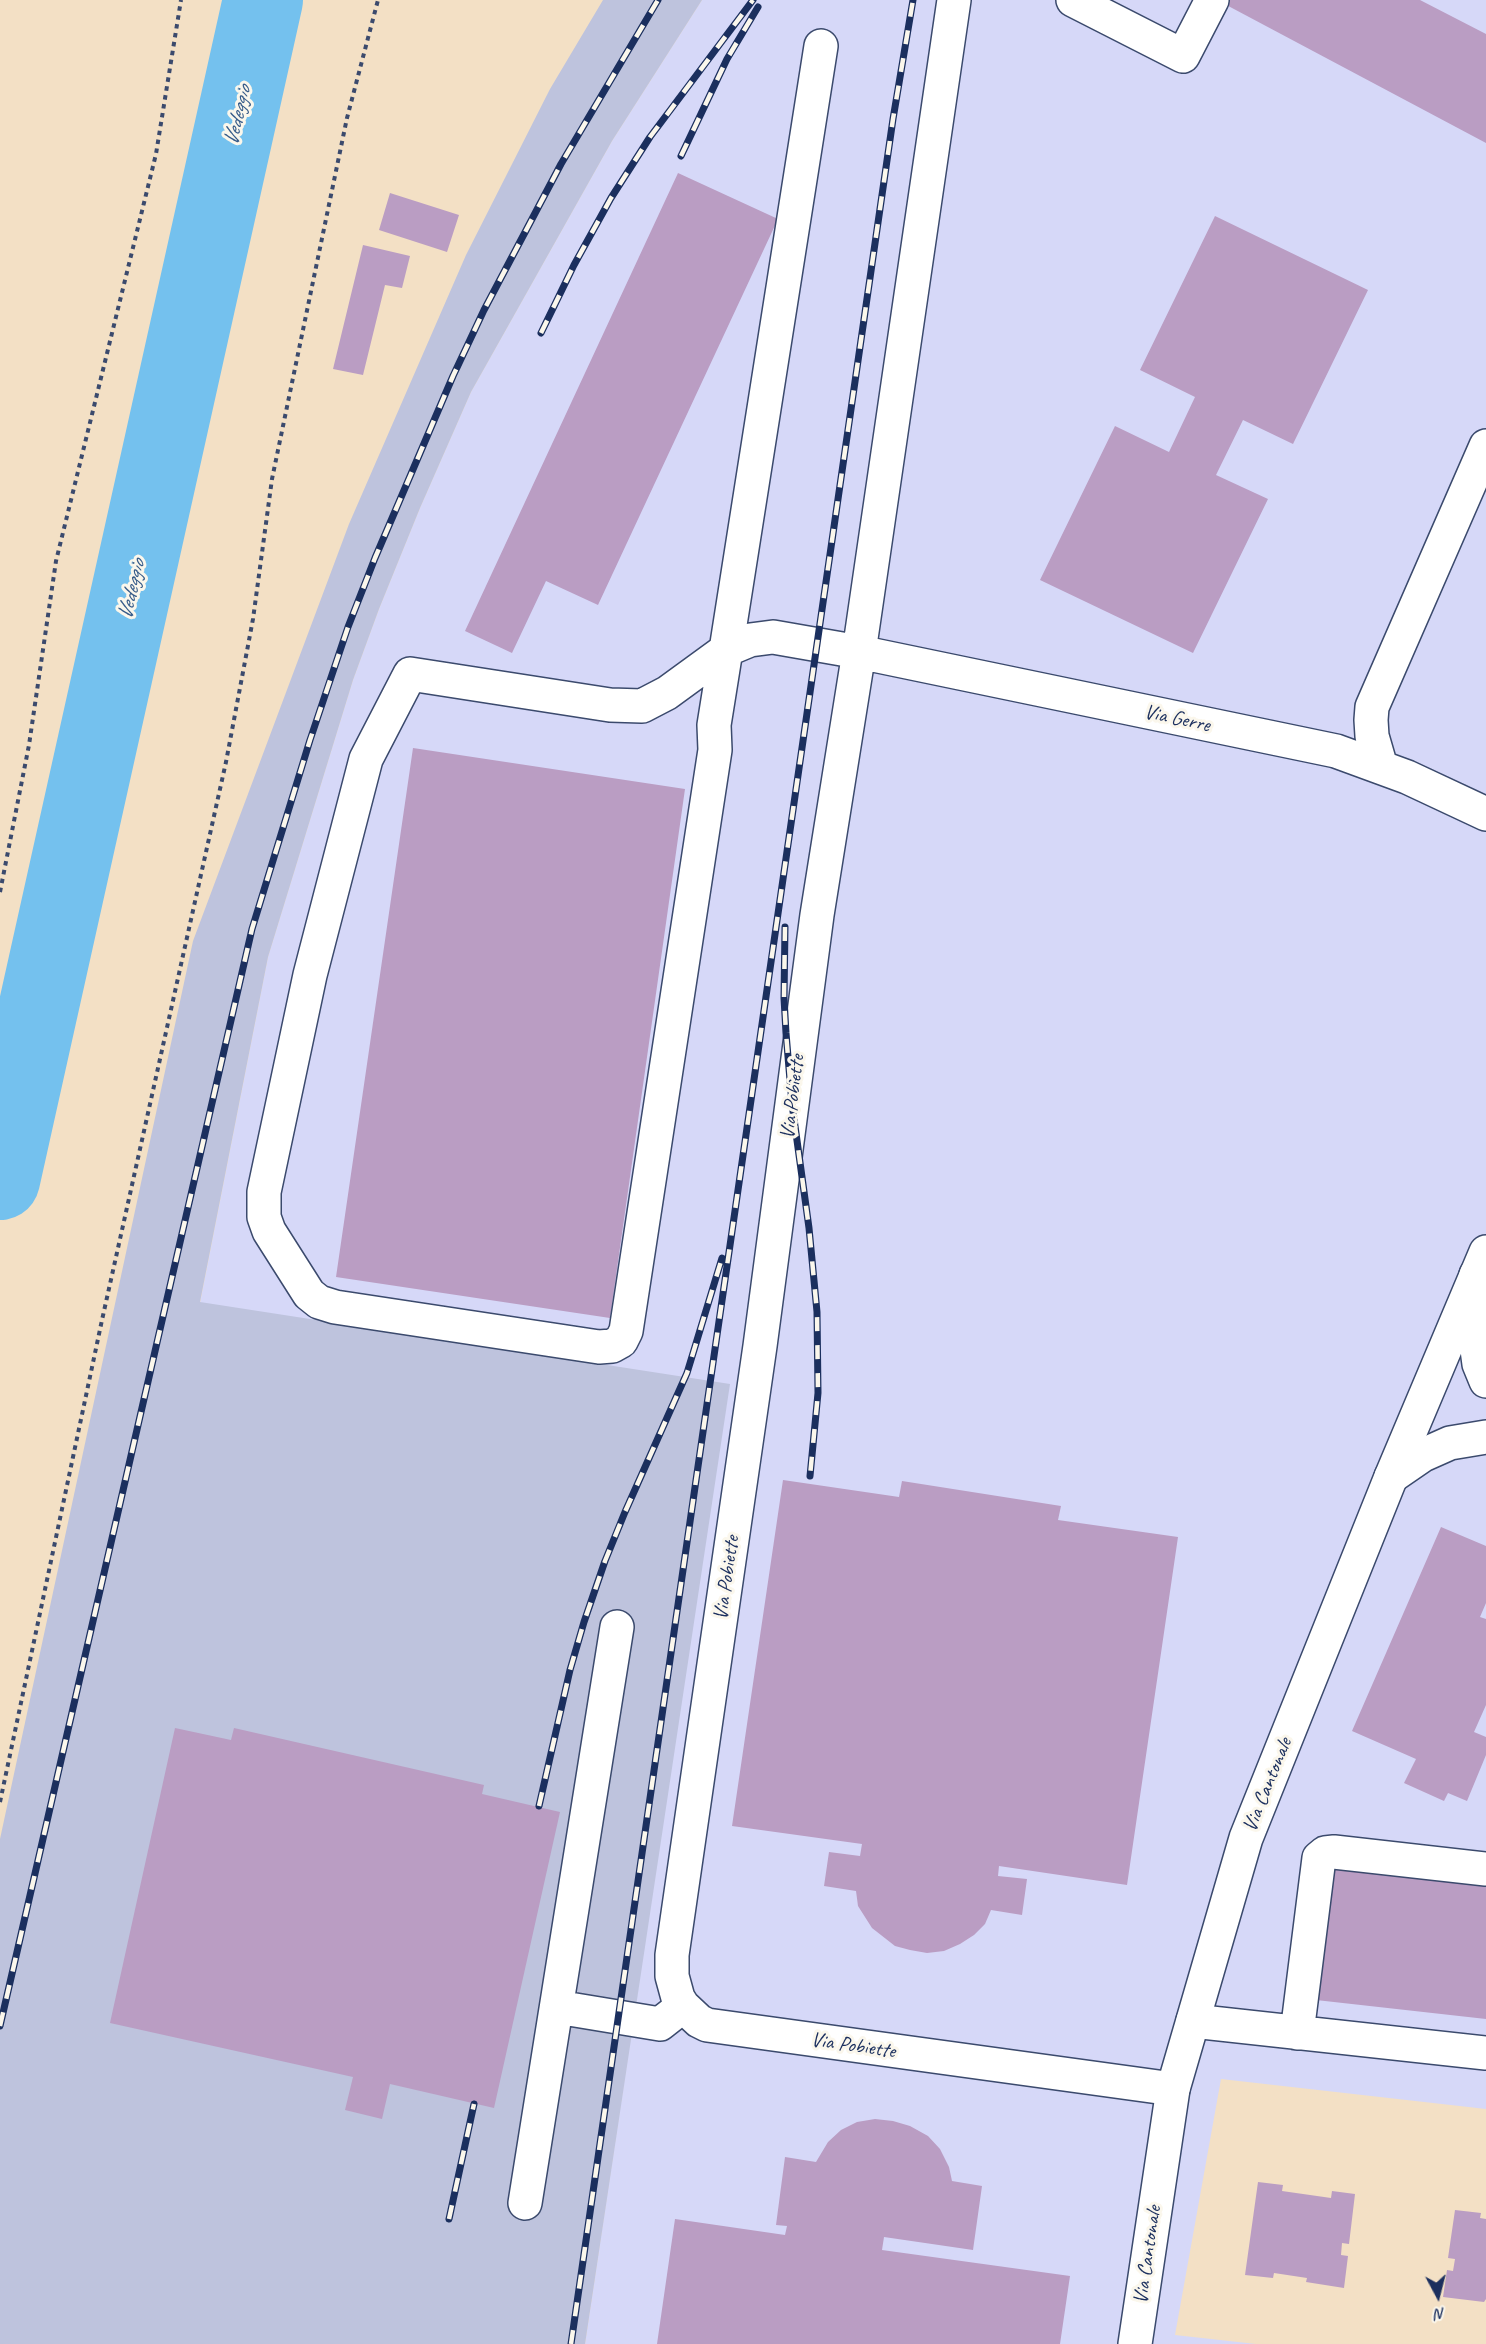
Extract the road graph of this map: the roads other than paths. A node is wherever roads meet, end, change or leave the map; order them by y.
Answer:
1 (954, 0) edge
2 (1073, 0) edge
3 (1212, 0) edge
4 (821, 46) dead end
5 (1486, 446) edge
6 (726, 650) junction
7 (859, 652) junction
8 (1381, 767) junction
9 (1486, 814) edge
10 (1481, 1263) edge
11 (1486, 1381) edge
12 (1486, 1437) edge
13 (1391, 1477) junction
14 (617, 1628) dead end
15 (1486, 1869) edge
16 (683, 2006) junction
17 (557, 2007) junction
18 (1193, 2021) junction
19 (1297, 2032) junction
20 (1486, 2053) edge
21 (1173, 2089) junction
22 (525, 2202) dead end
23 (1135, 2344) edge

1 - 7 street, Via Pobiette
2 - 3 street
4 - 6 street
5 - 8 street
6 - 6 street
6 - 7 street, Via Gerre
7 - 8 street, Via Gerre
7 - 16 street, Via Pobiette
8 - 9 street, Via Gerre
10 - 11 street
10 - 13 street, Via Cantonale
12 - 13 street
13 - 18 street, Via Cantonale
14 - 17 street
15 - 19 street
16 - 17 street
16 - 21 street, Via Pobiette
17 - 22 street
18 - 19 street
18 - 21 street, Via Cantonale
19 - 20 street
21 - 23 street, Via Cantonale

